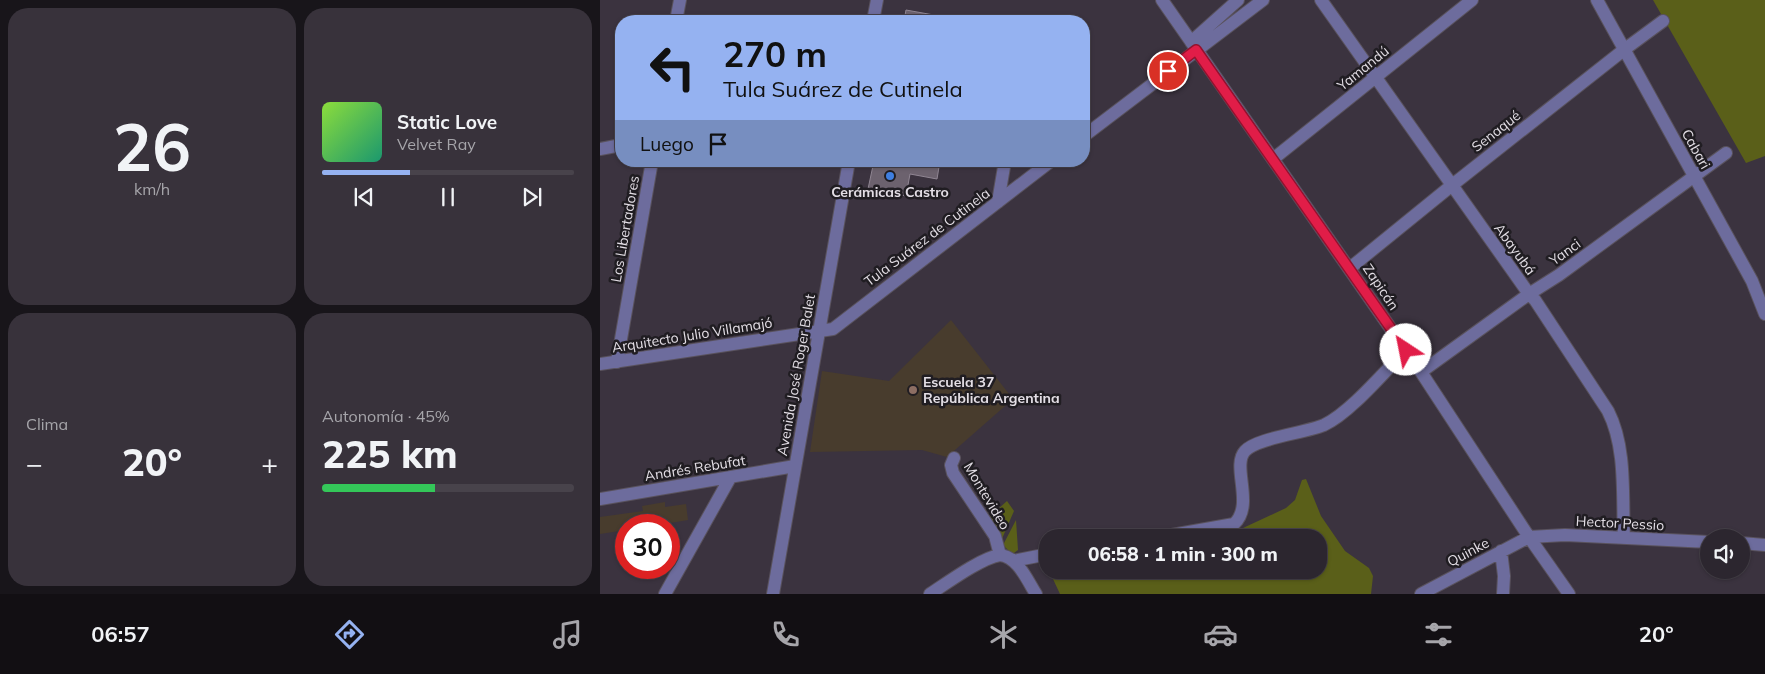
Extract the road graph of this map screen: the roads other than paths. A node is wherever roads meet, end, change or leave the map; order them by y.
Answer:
1 (680, 0) edge
2 (877, 0) edge
3 (1162, 0) edge
4 (1238, 0) edge
5 (1263, 0) edge
6 (1321, 0) edge
7 (1472, 0) edge
8 (1597, 0) edge
9 (1246, 5) edge
10 (677, 15) edge
11 (874, 15) edge
12 (1663, 21) dead end
13 (1194, 46) junction
14 (1625, 49) junction
15 (1376, 77) junction
16 (1090, 131) edge
17 (615, 146) edge
18 (600, 149) edge
19 (1726, 153) dead end
20 (1273, 159) junction
21 (651, 167) edge
22 (848, 167) edge
23 (1004, 167) edge
24 (1043, 167) edge
25 (1694, 176) junction
26 (1451, 186) junction
27 (998, 202) junction
28 (1350, 268) junction
29 (1529, 294) junction
30 (1765, 314) edge
31 (819, 330) junction
32 (1406, 350) junction
33 (617, 362) junction
34 (600, 364) edge
35 (1421, 372) junction
36 (954, 458) dead end
37 (795, 466) junction
38 (730, 478) junction
39 (600, 499) edge
40 (1210, 529) edge
41 (1529, 537) junction
42 (1624, 538) junction
43 (1700, 542) edge
44 (1750, 543) edge
45 (1765, 544) edge
46 (1500, 552) junction
47 (1000, 555) junction
48 (1039, 556) edge
49 (1013, 561) junction
50 (664, 594) edge
51 (773, 594) edge
52 (930, 594) edge
53 (1036, 594) edge
54 (1421, 594) edge
55 (1503, 594) edge
56 (1569, 594) edge

1 - 10 street
2 - 11 street
3 - 13 street, Zapicán
4 - 13 street
5 - 9 street
6 - 15 street, Abayubá
7 - 15 street, Yamandú
8 - 14 street, Cabari
9 - 13 street
12 - 14 street, Senaqué
13 - 16 street
13 - 20 street, Zapicán
14 - 25 street, Cabari
14 - 26 street, Senaqué
15 - 20 street, Yamandú
15 - 26 street, Abayubá
17 - 18 street
19 - 25 street, Yanci
20 - 28 street, Zapicán
21 - 33 street, Los Libertadores
22 - 31 street, Avenida José Roger Balet
23 - 27 street
24 - 27 street, Tula Suárez de Cutinela
25 - 29 street, Yanci
25 - 30 street, Cabari
26 - 28 street, Senaqué
26 - 29 street, Abayubá
27 - 31 street, Tula Suárez de Cutinela
28 - 32 street, Zapicán
29 - 35 street, Yanci
29 - 42 street, Abayubá
31 - 33 street, Arquitecto Julio Villamajó
31 - 37 street, Avenida José Roger Balet
32 - 35 street, Zapicán
32 - 40 street
33 - 34 street, Arquitecto Julio Villamajó
35 - 41 street, Zapicán
36 - 47 street, Montevideo
37 - 38 street, Andrés Rebufat
37 - 51 street, Avenida José Roger Balet
38 - 39 street, Andrés Rebufat
38 - 50 street
41 - 42 street, Hector Pessio
41 - 46 street, Quinke
41 - 56 street, Zapicán
42 - 43 street, Hector Pessio
44 - 45 street
46 - 54 street, Quinke
46 - 55 street
47 - 49 street
47 - 52 street
48 - 49 street
49 - 53 street

